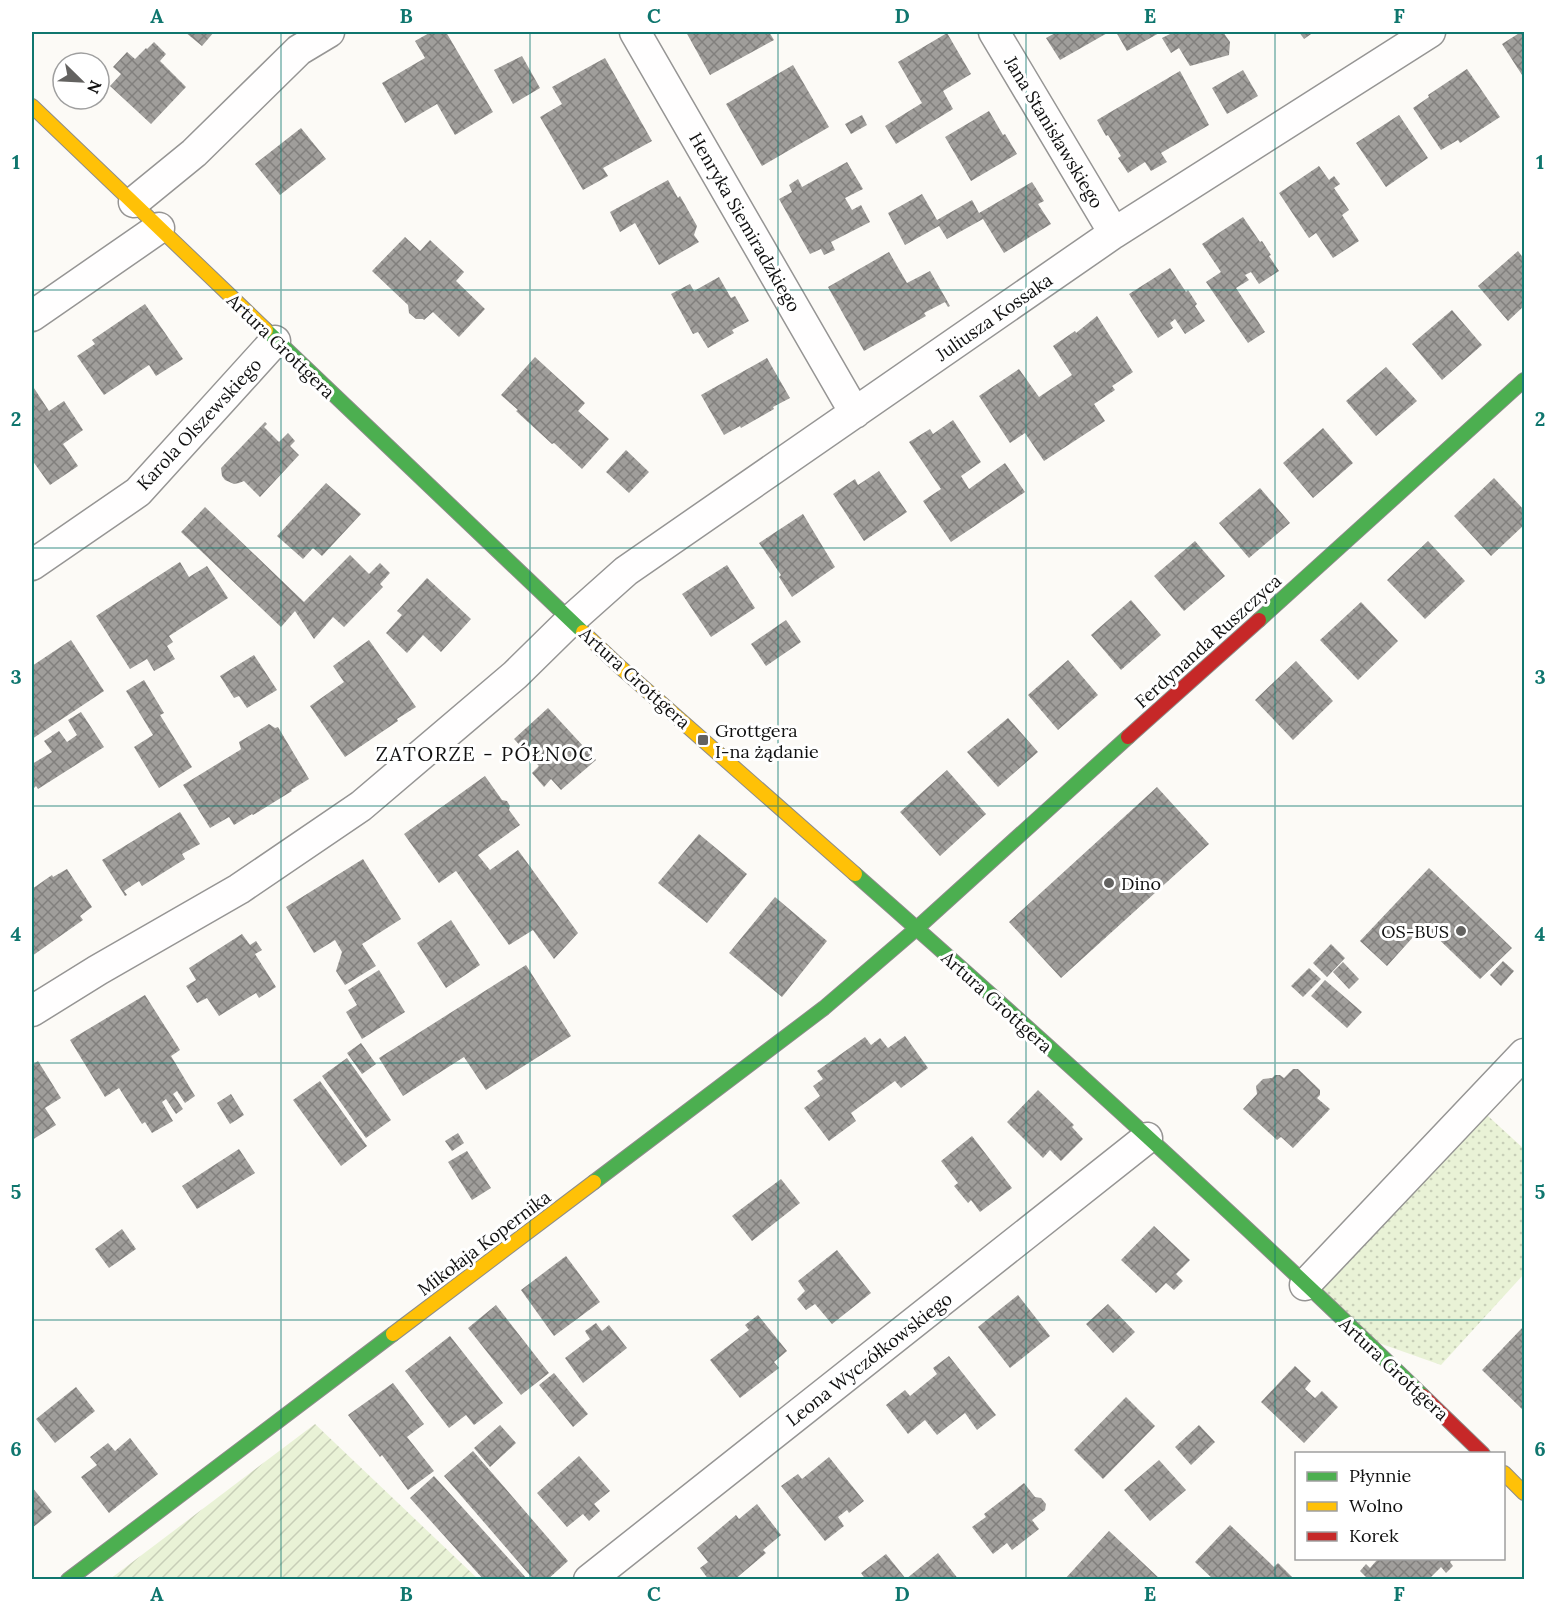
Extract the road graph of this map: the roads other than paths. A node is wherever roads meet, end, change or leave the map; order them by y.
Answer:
1 (330, 32) edge
2 (635, 32) edge
3 (994, 32) edge
4 (1430, 32) edge
5 (32, 106) edge
6 (134, 202) junction
7 (159, 228) junction
8 (1114, 234) junction
9 (32, 316) edge
10 (276, 341) junction
11 (1524, 380) edge
12 (855, 414) junction
13 (32, 565) edge
14 (571, 620) junction
15 (916, 929) junction
16 (32, 1011) edge
17 (1524, 1054) edge
18 (1148, 1138) junction
19 (1305, 1285) junction
20 (1481, 1452) edge
21 (1505, 1475) edge
22 (1524, 1493) edge
23 (68, 1580) edge
24 (589, 1580) edge

1 - 6 street
2 - 12 street, Henryka Siemiradzkiego
3 - 8 street, Jana Stanisławskiego
4 - 8 street, Juliusza Kossaka
5 - 6 street, Artura Grottgera
6 - 7 street, Artura Grottgera
7 - 9 street
7 - 10 street, Artura Grottgera
8 - 12 street, Juliusza Kossaka
10 - 13 street, Karola Olszewskiego
10 - 14 street, Artura Grottgera
11 - 15 street, Ferdynanda Ruszczyca
12 - 14 street, Juliusza Kossaka
14 - 15 street, Artura Grottgera
14 - 16 street, Juliusza Kossaka
15 - 18 street, Artura Grottgera
15 - 23 street, Mikołaja Kopernika
17 - 19 street
18 - 19 street, Artura Grottgera
18 - 24 street, Leona Wyczółkowskiego
19 - 20 street, Artura Grottgera
21 - 22 street

